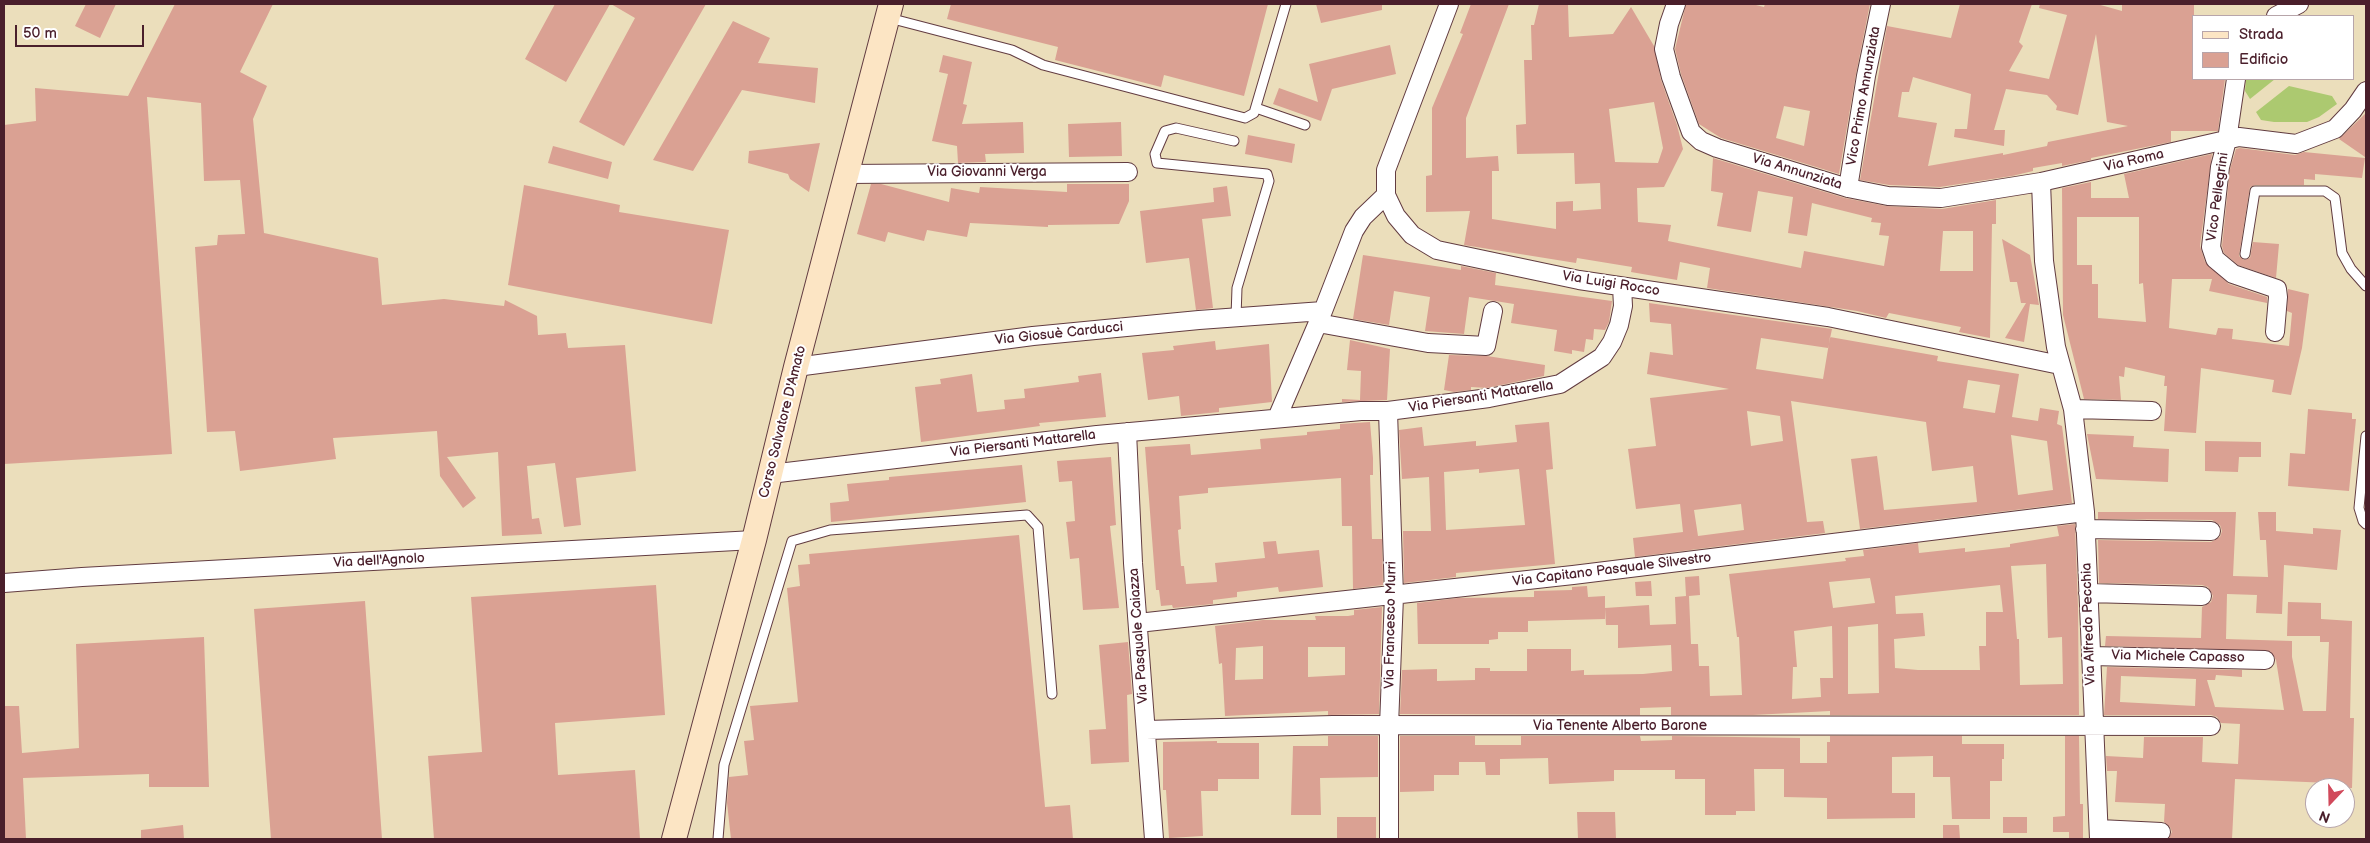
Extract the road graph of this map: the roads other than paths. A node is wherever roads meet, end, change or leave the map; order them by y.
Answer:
1 (1286, 4) edge
2 (1449, 4) edge
3 (1676, 4) edge
4 (1881, 4) edge
5 (2299, 4) edge
6 (889, 11) edge
7 (2278, 15) edge
8 (2236, 80) edge
9 (2366, 90) edge
10 (1256, 108) junction
11 (1305, 125) dead end
12 (2227, 140) junction
13 (1234, 141) dead end
14 (1128, 172) dead end
15 (846, 174) junction
16 (2041, 182) junction
17 (1848, 188) junction
18 (1386, 195) junction
19 (2245, 254) dead end
20 (2366, 286) edge
21 (1622, 287) junction
22 (1493, 311) dead end
23 (1236, 317) junction
24 (1321, 317) junction
25 (2275, 332) dead end
26 (2060, 365) junction
27 (796, 367) junction
28 (2073, 410) junction
29 (1388, 411) junction
30 (2152, 411) dead end
31 (1277, 418) junction
32 (1127, 432) junction
33 (2366, 436) edge
34 (770, 474) junction
35 (2085, 520) junction
36 (2366, 524) edge
37 (2211, 531) dead end
38 (754, 540) junction
39 (4, 583) edge
40 (2088, 593) junction
41 (1394, 596) junction
42 (2202, 596) dead end
43 (1138, 623) junction
44 (2091, 656) junction
45 (2265, 660) dead end
46 (1052, 694) dead end
47 (2094, 725) junction
48 (1389, 726) junction
49 (2211, 726) dead end
50 (1146, 730) junction
51 (2161, 832) dead end
52 (2099, 834) edge
53 (674, 839) edge
54 (718, 839) edge
55 (1154, 839) edge
56 (1389, 839) edge

1 - 10 lane
2 - 18 street, Via Luigi Rocco
3 - 17 street, Via Annunziata
4 - 17 street, Vico Primo Annunziata
5 - 7 street
6 - 10 lane
6 - 15 street, Corso Salvatore D'Amato
8 - 12 street, Vico Pellegrini
9 - 12 street, Via Roma
10 - 11 lane
12 - 16 street, Via Roma
12 - 25 street, Vico Pellegrini
13 - 23 lane
14 - 15 street, Via Giovanni Verga
15 - 27 street, Corso Salvatore D'Amato
16 - 17 street, Via Annunziata
16 - 26 street, Via Alfredo Pecchia
18 - 21 street, Via Luigi Rocco
18 - 24 street
19 - 20 lane
21 - 26 street, Via Luigi Rocco
21 - 29 street, Via Piersanti Mattarella
22 - 24 street, Via Giosuè Carducci
23 - 24 street, Via Giosuè Carducci
23 - 27 street, Via Giosuè Carducci
24 - 31 street
26 - 28 street, Via Alfredo Pecchia
27 - 34 street, Corso Salvatore D'Amato
28 - 30 street
28 - 35 street, Via Alfredo Pecchia
29 - 31 street, Via Piersanti Mattarella
29 - 41 street, Via Francesco Murri
31 - 32 street, Via Piersanti Mattarella
32 - 34 street, Via Piersanti Mattarella
32 - 43 street, Via Pasquale Caiazza
33 - 36 lane
34 - 38 street, Corso Salvatore D'Amato
35 - 37 street, Via Capitano Pasquale Silvestro
35 - 40 street, Via Alfredo Pecchia
35 - 41 street, Via Capitano Pasquale Silvestro
38 - 39 street, Via dell'Agnolo
38 - 53 street, Corso Salvatore D'Amato
40 - 42 street
40 - 44 street, Via Alfredo Pecchia
41 - 43 street, Via Capitano Pasquale Silvestro
41 - 48 street, Via Francesco Murri
43 - 50 street, Via Pasquale Caiazza
44 - 45 street, Via Michele Capasso
44 - 47 street, Via Alfredo Pecchia
46 - 54 lane
47 - 48 street, Via Tenente Alberto Barone
47 - 49 street, Via Tenente Alberto Barone
47 - 52 street, Via Alfredo Pecchia
48 - 50 street, Via Tenente Alberto Barone
48 - 56 street, Via Francesco Murri
50 - 55 street, Via Pasquale Caiazza
51 - 52 street

